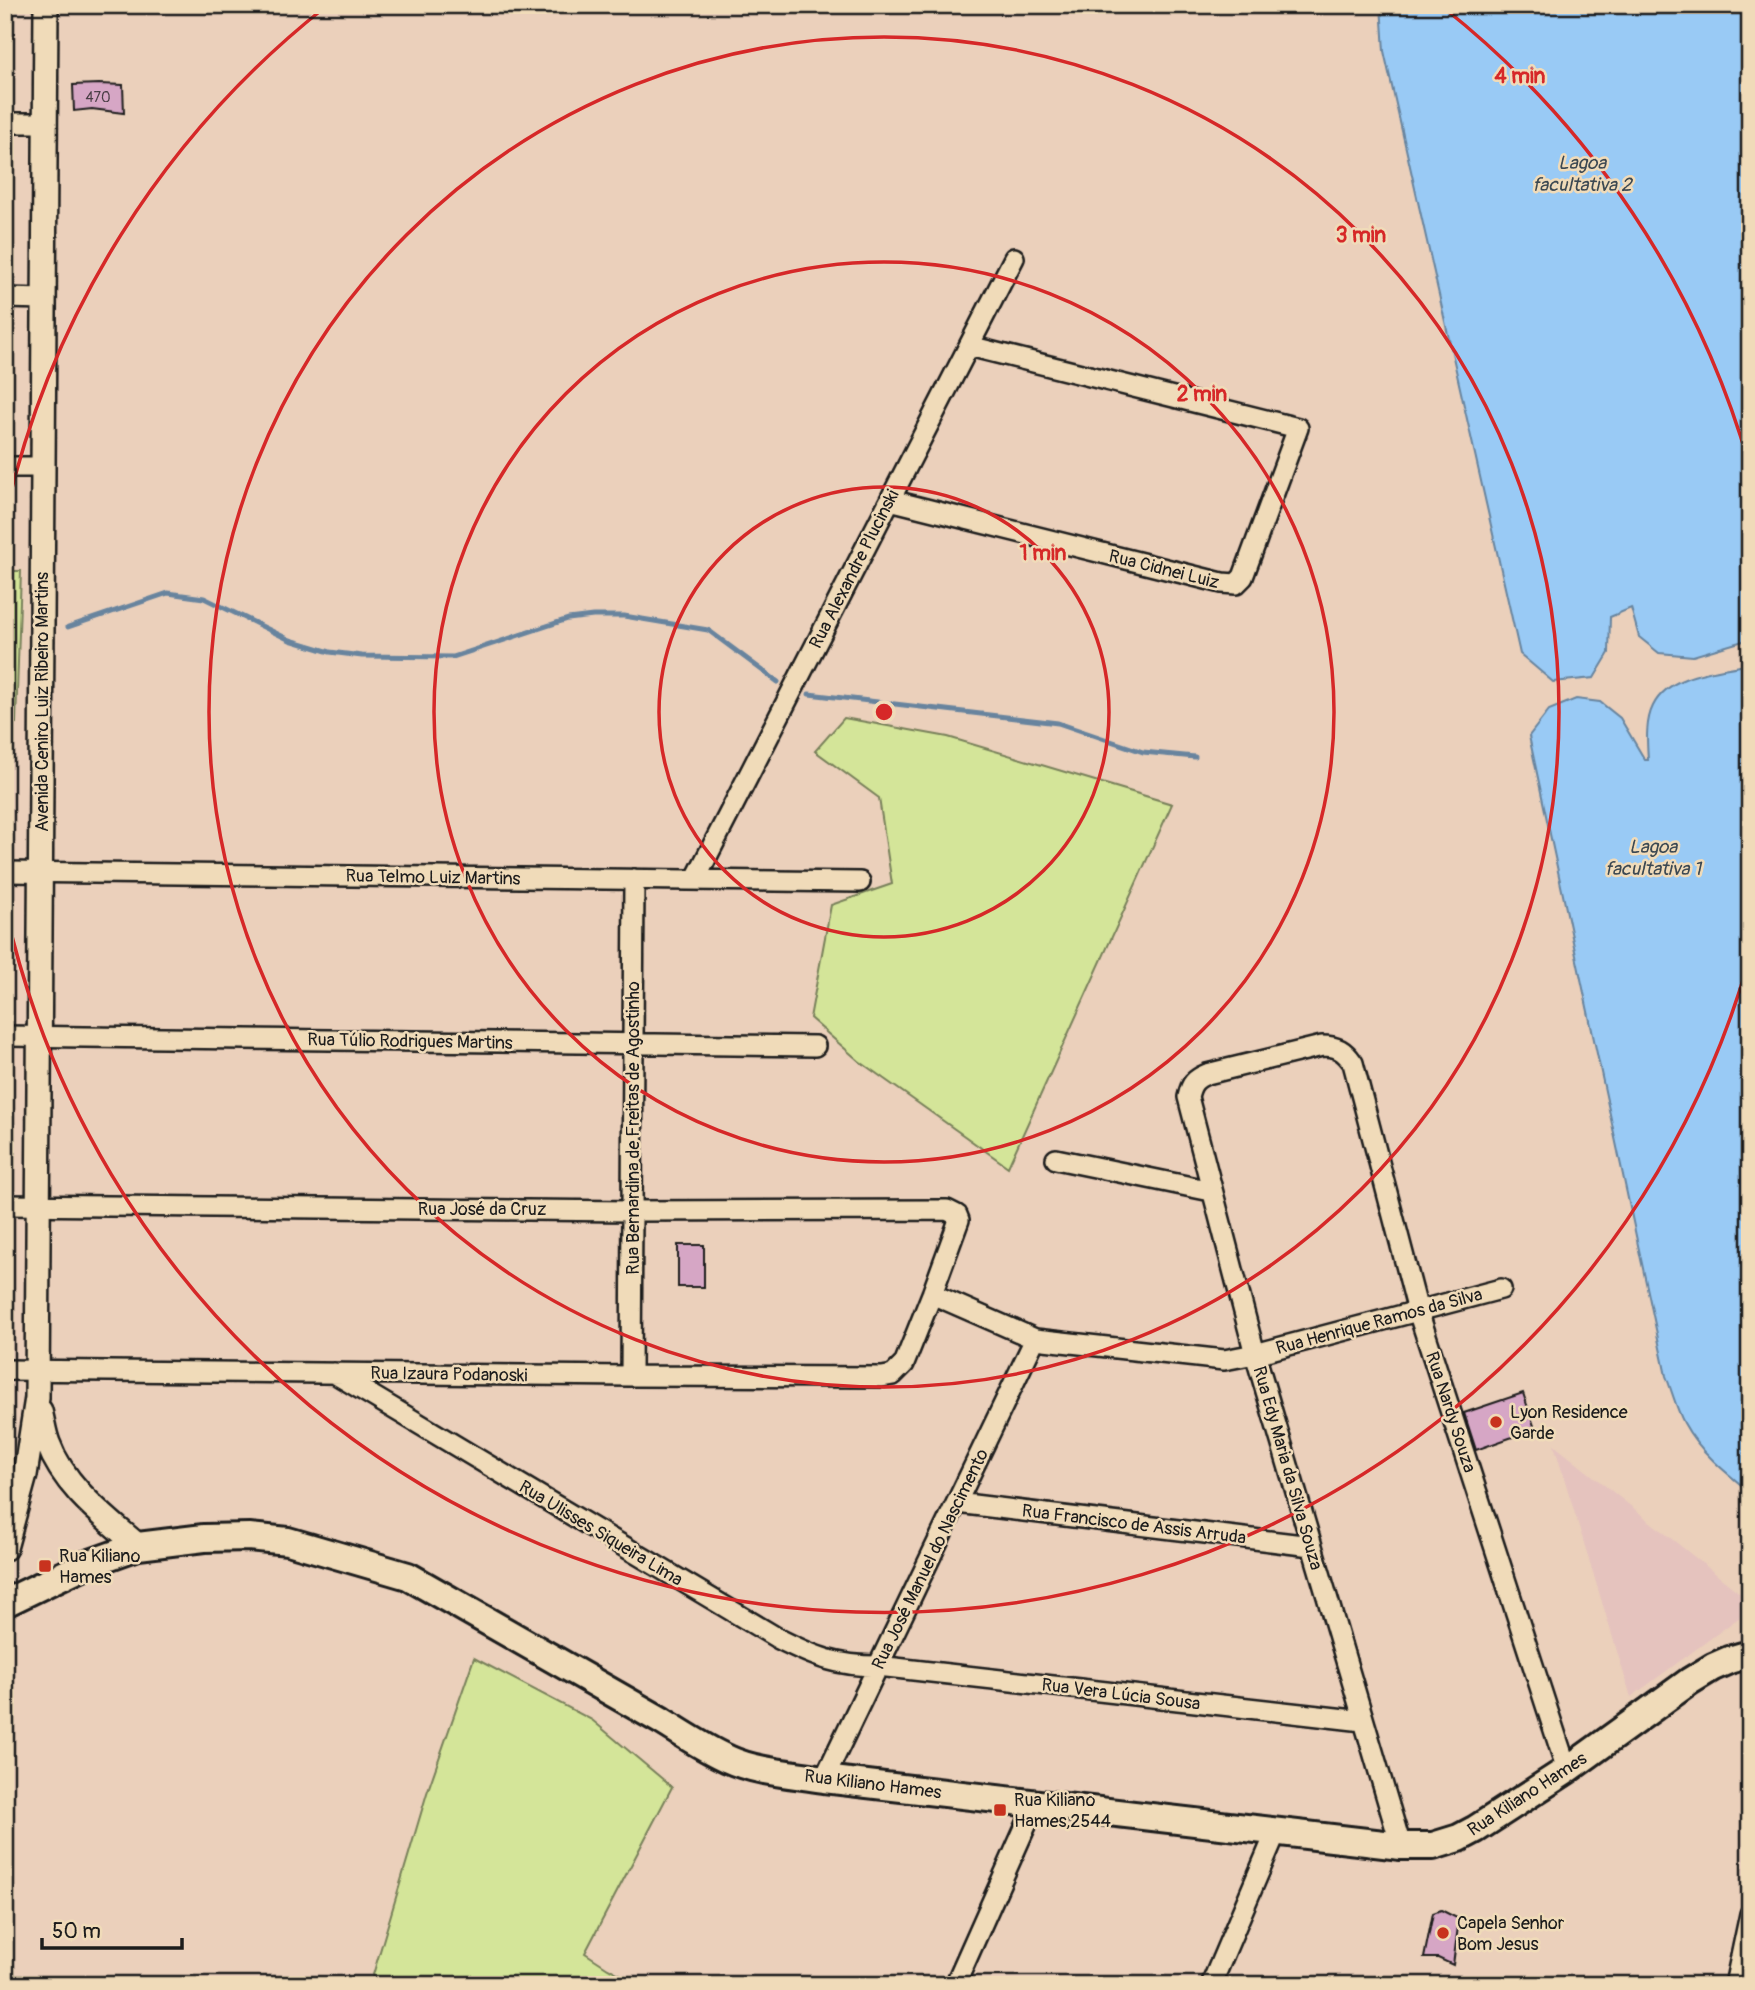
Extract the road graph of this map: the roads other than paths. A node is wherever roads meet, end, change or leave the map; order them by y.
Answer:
1 (47, 5) edge
2 (5, 123) edge
3 (45, 123) junction
4 (1014, 258) dead end
5 (5, 298) edge
6 (45, 299) junction
7 (969, 346) junction
8 (5, 467) edge
9 (44, 467) junction
10 (890, 500) junction
11 (5, 872) edge
12 (41, 872) junction
13 (634, 879) junction
14 (695, 880) junction
15 (860, 882) dead end
16 (5, 1036) edge
17 (40, 1036) junction
18 (633, 1044) junction
19 (815, 1046) dead end
20 (1190, 1087) joint
21 (1056, 1158) dead end
22 (1211, 1191) junction
23 (5, 1205) edge
24 (38, 1206) junction
25 (632, 1211) junction
26 (1501, 1289) dead end
27 (932, 1294) junction
28 (1418, 1311) junction
29 (1035, 1339) junction
30 (1255, 1354) junction
31 (5, 1370) edge
32 (37, 1370) junction
33 (333, 1373) junction
34 (631, 1376) junction
35 (37, 1398) junction
36 (957, 1503) junction
37 (138, 1546) junction
38 (1311, 1546) junction
39 (5, 1548) edge
40 (5, 1603) edge
41 (1750, 1656) edge
42 (878, 1666) junction
43 (1363, 1721) junction
44 (1567, 1770) junction
45 (824, 1779) junction
46 (1036, 1803) junction
47 (1276, 1832) junction
48 (1401, 1846) junction
49 (1750, 1914) edge
50 (955, 1985) edge
51 (1211, 1985) edge
52 (1735, 1985) edge

1 - 3 street, Avenida Ceniro Luiz Ribeiro Martins
2 - 3 street
3 - 6 street, Avenida Ceniro Luiz Ribeiro Martins
4 - 7 street, Rua Alexandre Plucinski
5 - 6 street
6 - 9 street, Avenida Ceniro Luiz Ribeiro Martins
7 - 10 street, Rua Alexandre Plucinski
7 - 10 street, Rua Cidnei Luiz
8 - 9 street
9 - 12 street, Avenida Ceniro Luiz Ribeiro Martins
10 - 14 street, Rua Alexandre Plucinski
11 - 12 street, Rua Telmo Luiz Martins
12 - 13 street, Rua Telmo Luiz Martins
12 - 17 street, Avenida Ceniro Luiz Ribeiro Martins
13 - 14 street, Rua Telmo Luiz Martins
13 - 18 street, Rua Bernardina de Freitas de Agostinho
14 - 15 street, Rua Telmo Luiz Martins
16 - 17 street, Rua Túlio Rodrigues Martins
17 - 18 street, Rua Túlio Rodrigues Martins
17 - 24 street, Avenida Ceniro Luiz Ribeiro Martins
18 - 19 street, Rua Túlio Rodrigues Martins
18 - 25 street, Rua Bernardina de Freitas de Agostinho
20 - 22 street, Rua Edy Maria da Silva Souza
20 - 28 street, Rua Nardy Souza
21 - 22 street
22 - 30 street, Rua Edy Maria da Silva Souza
23 - 24 street, Rua José da Cruz
24 - 25 street, Rua José da Cruz
24 - 32 street, Avenida Ceniro Luiz Ribeiro Martins
25 - 27 street, Rua José da Cruz
25 - 34 street, Rua Bernardina de Freitas de Agostinho
26 - 28 street, Rua Henrique Ramos da Silva
27 - 29 street, Rua Henrique Ramos da Silva
27 - 34 street, Rua Izaura Podanoski
28 - 30 street, Rua Henrique Ramos da Silva
28 - 44 street, Rua Nardy Souza
29 - 30 street, Rua Henrique Ramos da Silva
29 - 36 street, Rua José Manuel do Nascimento
30 - 38 street, Rua Edy Maria da Silva Souza
31 - 32 street, Rua Izaura Podanoski
32 - 33 street, Rua Izaura Podanoski
32 - 35 street, Avenida Ceniro Luiz Ribeiro Martins
33 - 34 street, Rua Izaura Podanoski
33 - 42 street, Rua Ulisses Siqueira Lima
35 - 37 street, Avenida Ceniro Luiz Ribeiro Martins
35 - 39 street, Avenida Ceniro Luiz Ribeiro Martins
36 - 38 street, Rua Francisco de Assis Arruda
36 - 42 street, Rua José Manuel do Nascimento
37 - 40 main road, Rua Kiliano Hames
37 - 45 main road, Rua Kiliano Hames
38 - 43 street, Rua Edy Maria da Silva Souza
41 - 44 main road, Rua Kiliano Hames
42 - 43 street, Rua Vera Lúcia Sousa
42 - 45 street, Rua José Manuel do Nascimento
43 - 48 street, Rua Edy Maria da Silva Souza
44 - 48 main road, Rua Kiliano Hames
45 - 46 main road, Rua Kiliano Hames
46 - 47 main road, Rua Kiliano Hames
46 - 50 street
47 - 48 main road, Rua Kiliano Hames
47 - 51 street
49 - 52 street

